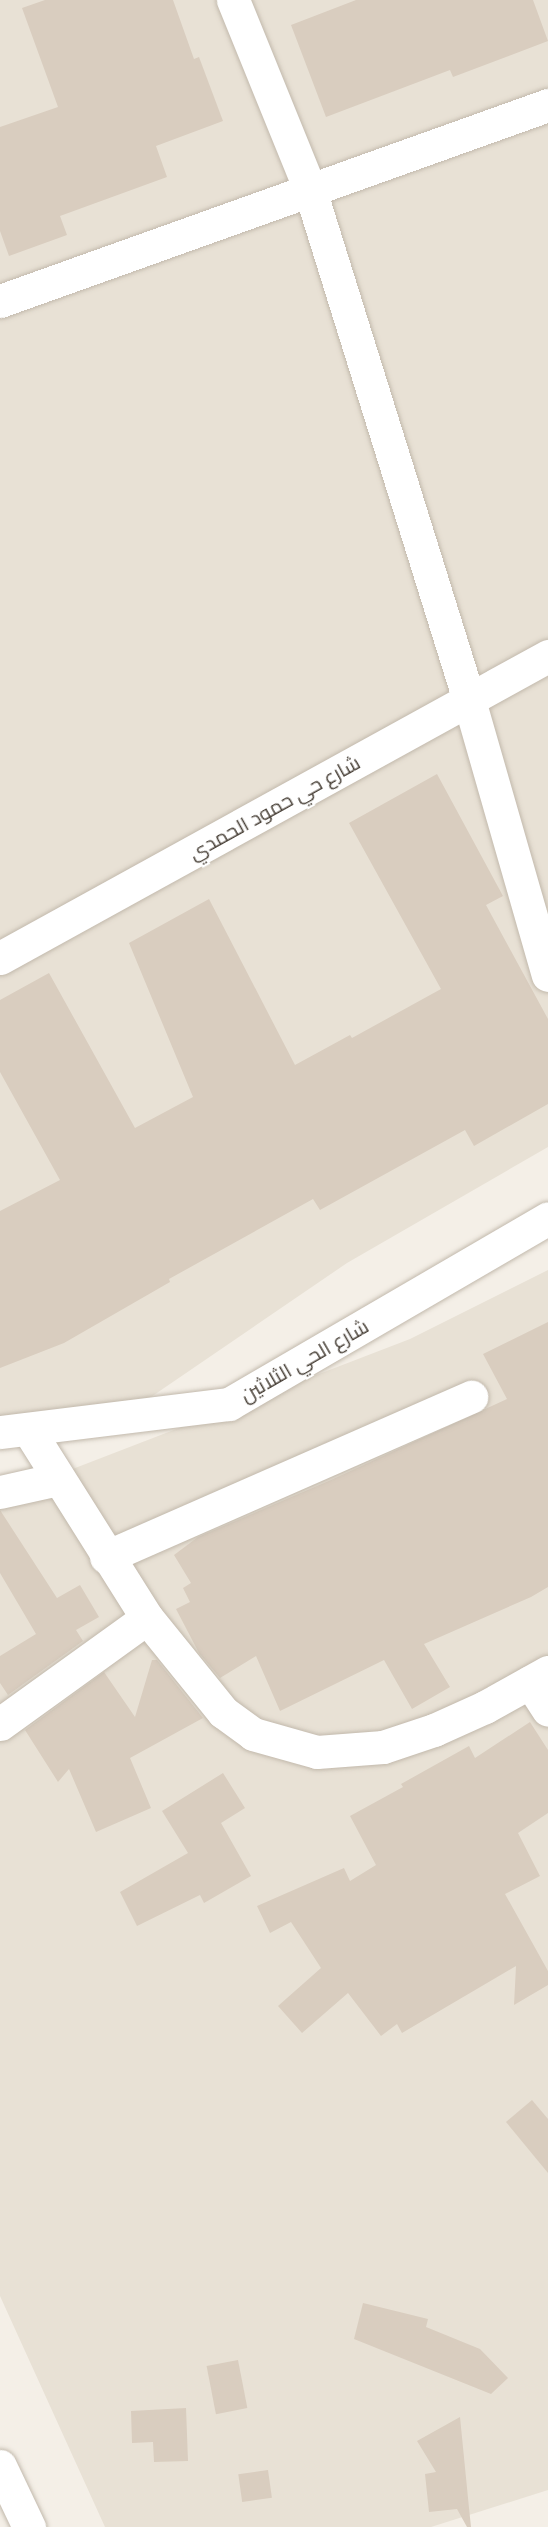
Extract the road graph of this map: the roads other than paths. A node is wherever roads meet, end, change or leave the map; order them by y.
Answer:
1 (233, 0) edge
2 (548, 105) edge
3 (310, 190) junction
4 (0, 301) edge
5 (548, 657) edge
6 (469, 700) junction
7 (0, 958) edge
8 (548, 975) edge
9 (548, 1218) edge
10 (471, 1396) dead end
11 (14, 1430) edge
12 (58, 1479) junction
13 (0, 1492) edge
14 (106, 1557) junction
15 (147, 1618) junction
16 (539, 1677) edge
17 (548, 1710) edge
18 (0, 1724) edge
19 (0, 2466) edge
20 (29, 2527) edge

1 - 3 street
2 - 3 street
3 - 4 street
3 - 6 street
5 - 6 street, شارع حي حمود الحمدي
6 - 7 street, شارع حي حمود الحمدي
6 - 8 street
9 - 11 street, شارع الحي الثلاثين
10 - 14 street
11 - 12 street
12 - 13 street
12 - 14 street
14 - 15 street
15 - 16 street
15 - 18 street
16 - 17 street
19 - 20 street

